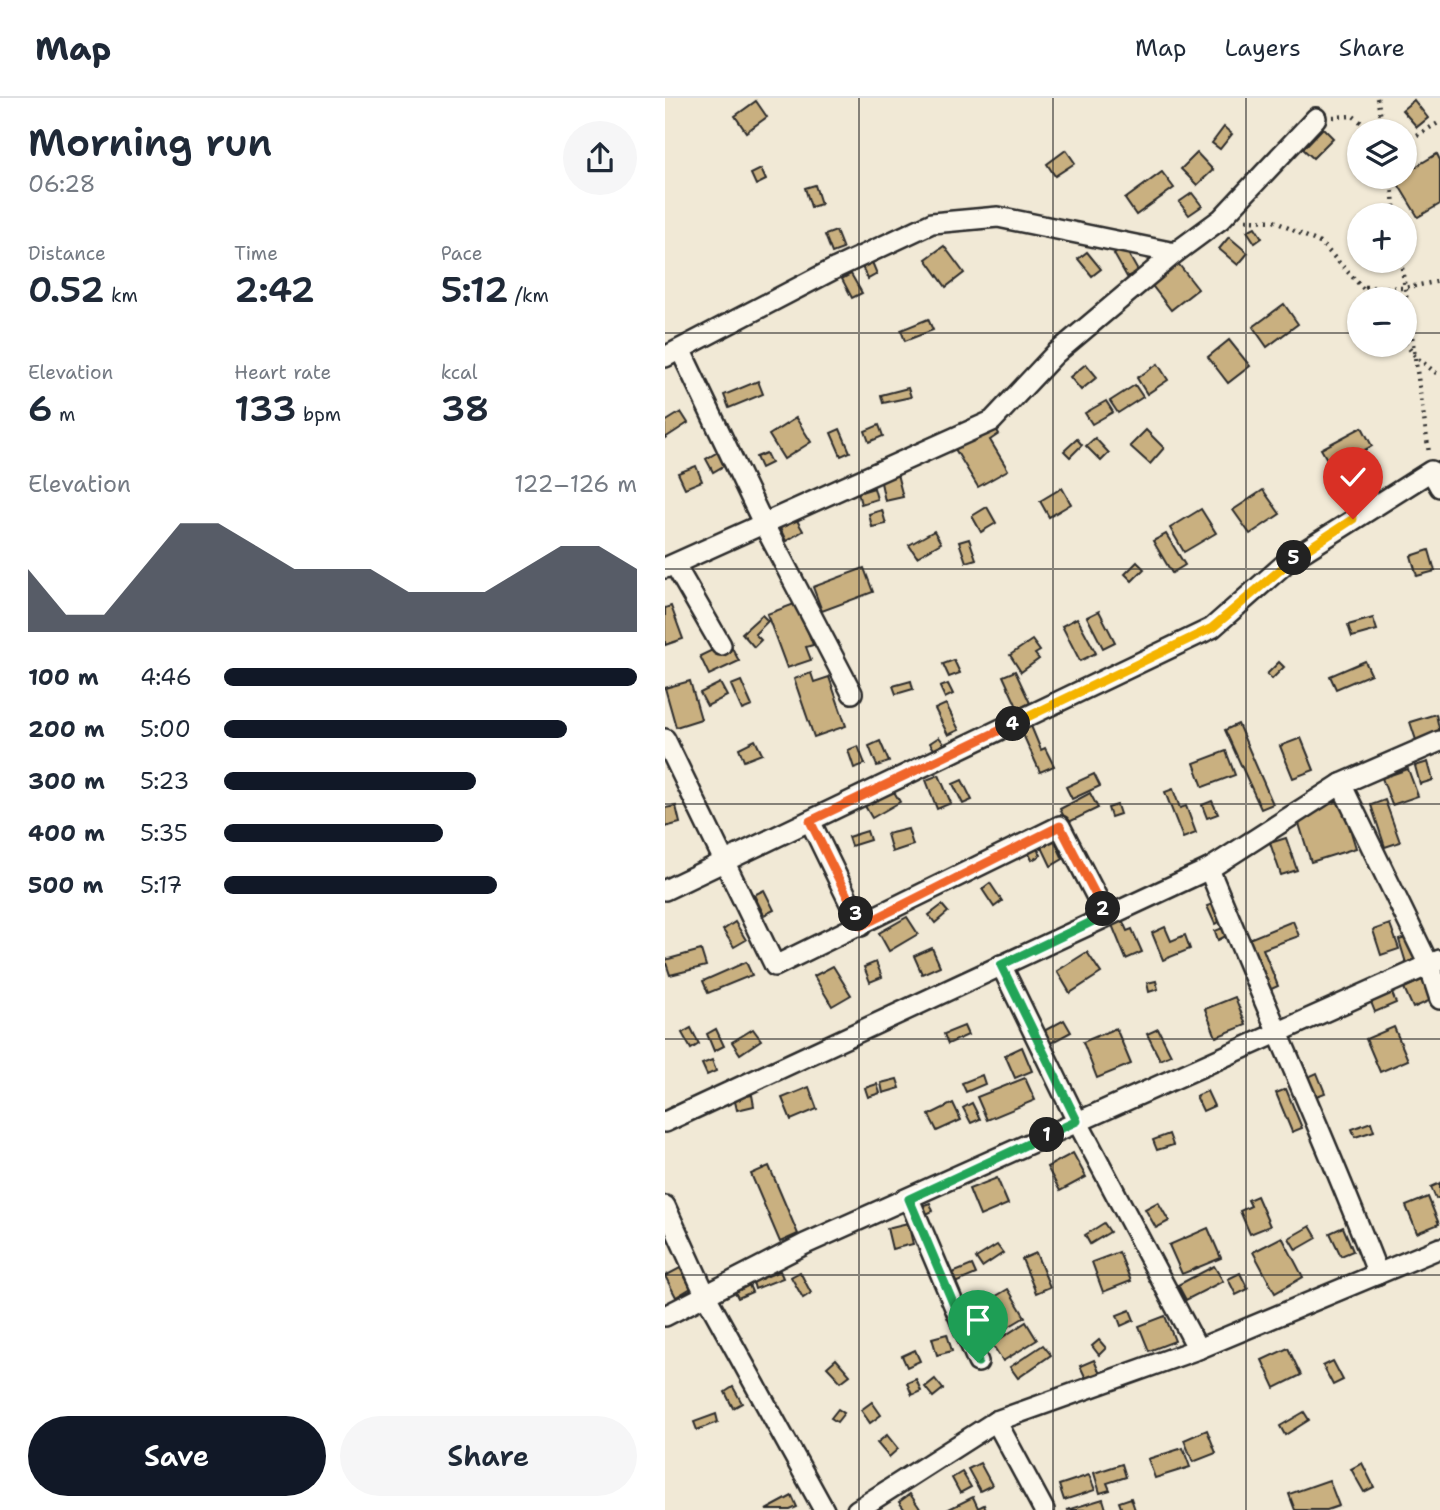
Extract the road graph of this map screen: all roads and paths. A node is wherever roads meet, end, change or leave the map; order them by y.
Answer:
1 (1377, 98) edge
2 (1316, 118) joint
3 (1357, 119) edge
4 (1381, 119) edge
5 (1440, 122) edge
6 (1417, 135) edge
7 (1221, 219) junction
8 (1175, 253) junction
9 (1440, 281) edge
10 (1364, 287) edge
11 (1409, 287) edge
12 (673, 354) edge
13 (1416, 357) joint
14 (1440, 376) edge
15 (1436, 479) edge
16 (764, 525) junction
17 (670, 566) edge
18 (721, 645) dead end
19 (852, 693) dead end
20 (665, 739) edge
21 (1440, 741) edge
22 (1341, 784) junction
23 (810, 821) junction
24 (726, 861) junction
25 (1209, 869) junction
26 (665, 890) edge
27 (1106, 915) junction
28 (861, 926) junction
29 (1435, 962) edge
30 (1001, 965) junction
31 (1440, 999) edge
32 (1275, 1032) junction
33 (1077, 1121) junction
34 (665, 1122) edge
35 (909, 1199) junction
36 (665, 1206) edge
37 (1440, 1248) edge
38 (1378, 1274) junction
39 (706, 1296) junction
40 (665, 1316) edge
41 (1198, 1349) junction
42 (978, 1362) dead end
43 (996, 1421) junction
44 (824, 1510) edge
45 (857, 1510) edge
46 (1044, 1510) edge

1 - 4 path
2 - 3 path
2 - 7 street
5 - 6 path
7 - 8 street
7 - 10 path
8 - 12 street
8 - 16 street
9 - 11 path
12 - 16 street
13 - 14 path
13 - 15 path
15 - 23 street
16 - 17 street
16 - 19 street
17 - 18 street
20 - 24 street
21 - 22 street
22 - 25 street
22 - 29 street
23 - 24 street
23 - 28 street
24 - 26 street
24 - 28 street
25 - 27 street
25 - 32 street
27 - 28 street
27 - 30 street
29 - 31 street
29 - 32 street
30 - 33 street
30 - 34 street
32 - 33 street
32 - 38 street
33 - 35 street
33 - 41 street
35 - 39 street
35 - 42 street
36 - 39 street
37 - 38 street
38 - 41 street
39 - 40 street
39 - 44 street
41 - 43 street
43 - 45 street
43 - 46 street

